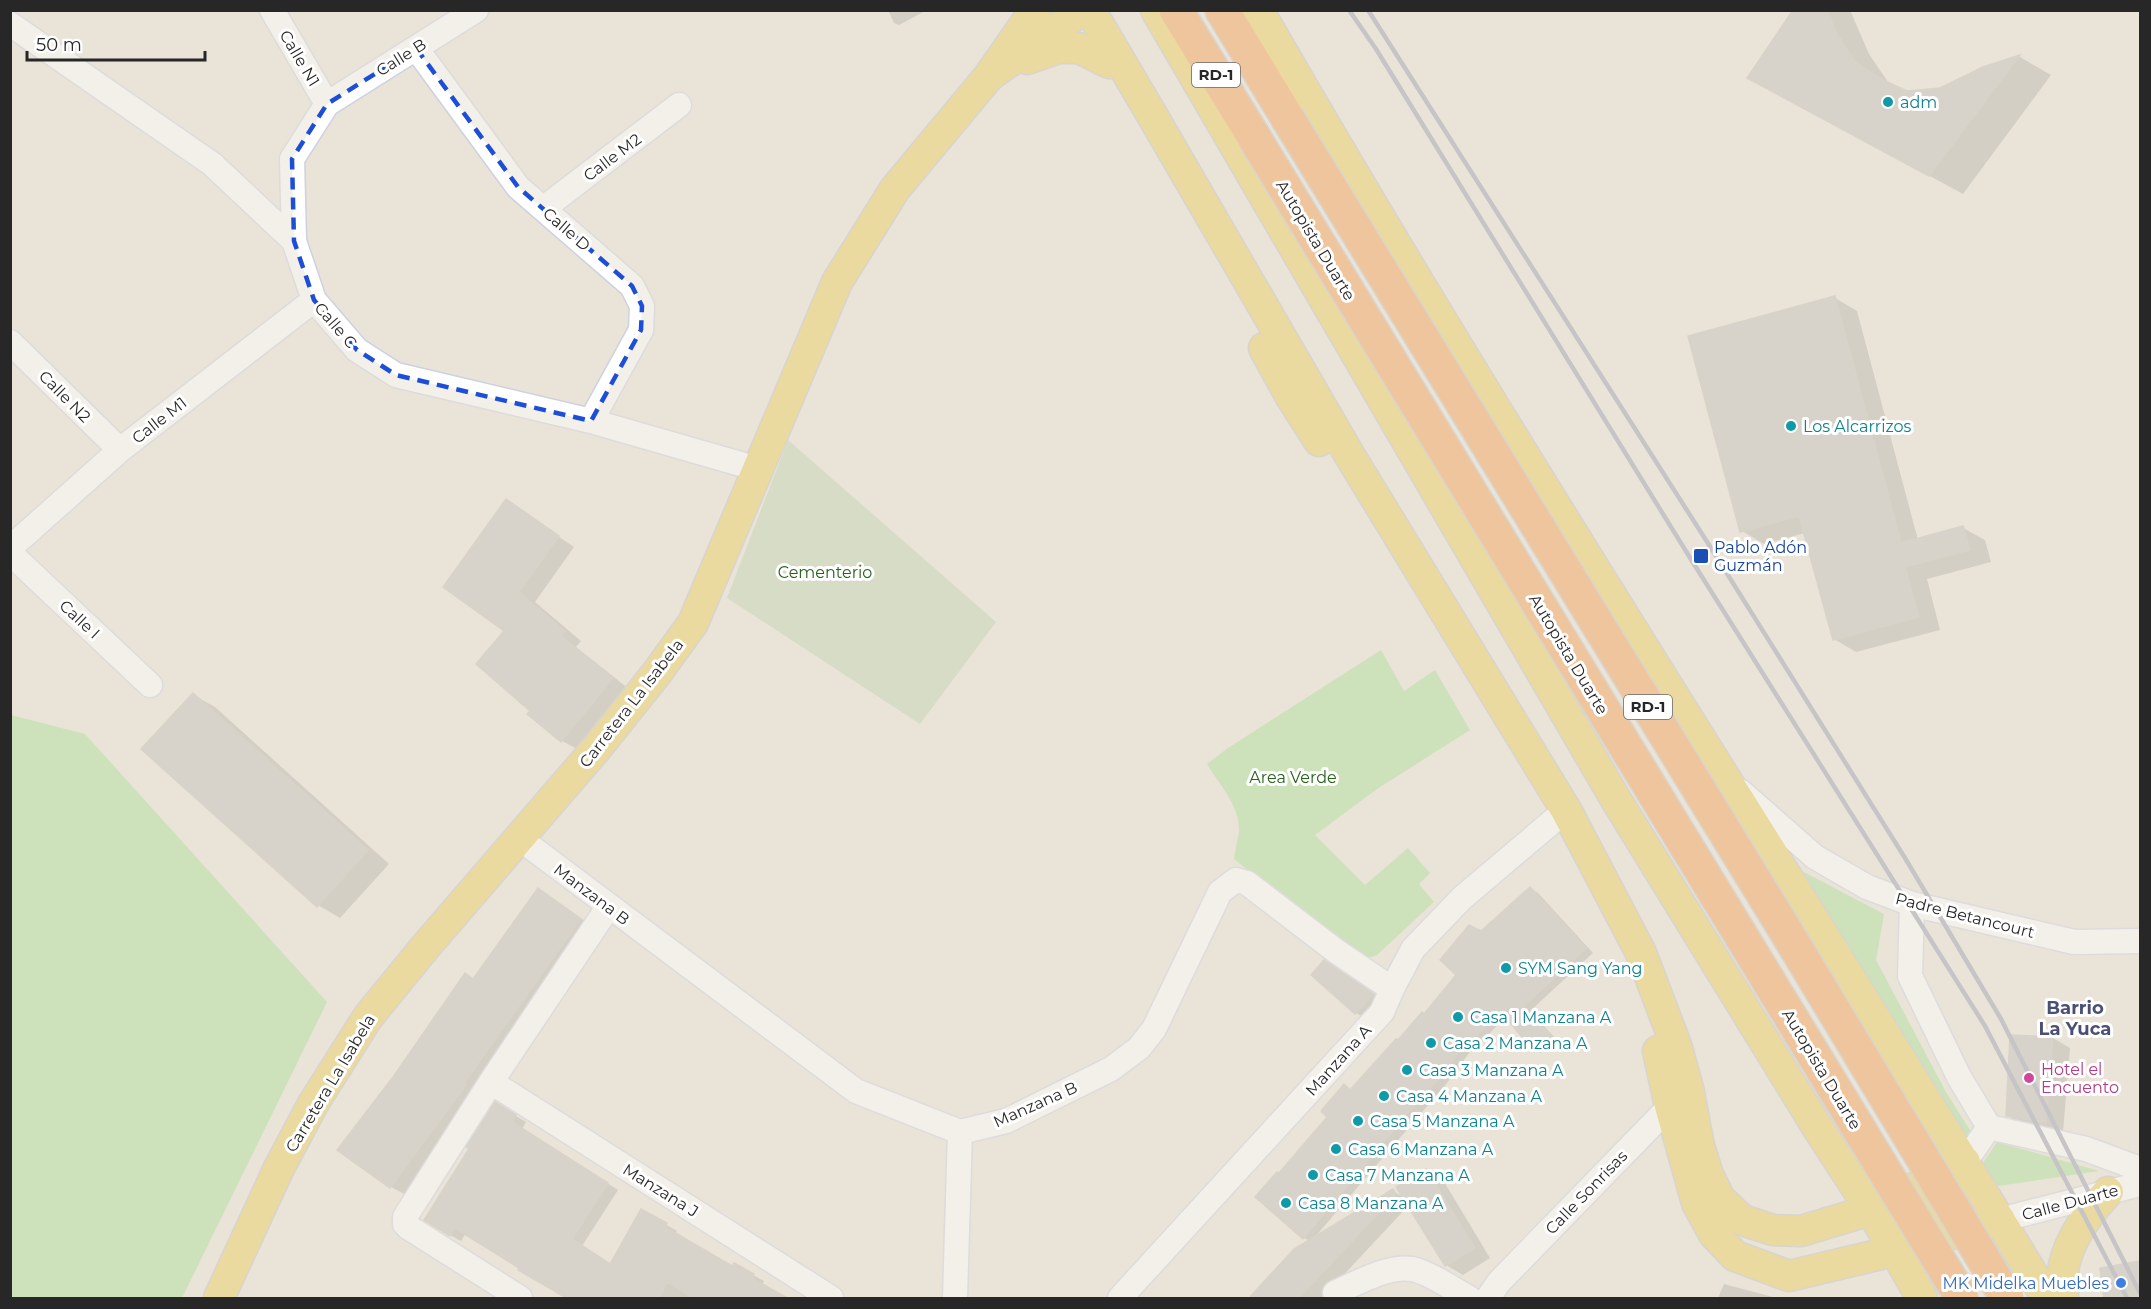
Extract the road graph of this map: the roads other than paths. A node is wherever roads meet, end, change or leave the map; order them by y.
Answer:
1 (272, 10) edge
2 (476, 10) edge
3 (1035, 10) edge
4 (1156, 10) edge
5 (1176, 10) edge
6 (1222, 10) edge
7 (1258, 10) edge
8 (1081, 11) edge
9 (10, 24) edge
10 (416, 48) junction
11 (1109, 63) junction
12 (989, 76) junction
13 (327, 104) junction
14 (679, 105) dead end
15 (544, 208) junction
16 (294, 241) junction
17 (314, 300) junction
18 (10, 342) edge
19 (591, 421) junction
20 (120, 450) junction
21 (758, 469) junction
22 (10, 550) edge
23 (150, 685) dead end
24 (1721, 775) junction
25 (1558, 816) junction
26 (519, 838) junction
27 (1912, 904) junction
28 (609, 906) junction
29 (2140, 941) edge
30 (1852, 981) junction
31 (1392, 989) junction
32 (1765, 1040) junction
33 (491, 1082) junction
34 (1679, 1097) junction
35 (1989, 1127) junction
36 (960, 1132) junction
37 (1965, 1162) junction
38 (2140, 1169) edge
39 (2140, 1184) edge
40 (2108, 1192) junction
41 (1871, 1210) junction
42 (2000, 1220) junction
43 (1927, 1240) junction
44 (1894, 1251) junction
45 (1335, 1293) dead end
46 (219, 1299) edge
47 (520, 1299) edge
48 (831, 1299) edge
49 (955, 1299) edge
50 (1120, 1299) edge
51 (1469, 1299) edge
52 (1488, 1299) edge
53 (1923, 1299) edge
54 (1962, 1299) edge
55 (2007, 1299) edge
56 (2047, 1299) edge
57 (2063, 1299) edge

1 - 13 street, Calle N1
2 - 10 street, Calle B
3 - 12 main road
4 - 32 main road
5 - 54 highway, Autopista Duarte / RD-1, bridge
6 - 55 highway, RD-1, bridge
7 - 24 main road
8 - 11 main road
8 - 12 main road
8 - 25 main road
9 - 16 street, Calle C
10 - 13 street, Calle B
10 - 15 street, Calle D
11 - 12 main road
11 - 25 main road
12 - 21 main road, Carretera La Isabela
13 - 16 street, Calle N1
14 - 15 street, Calle M2
15 - 19 street, Calle D
16 - 17 street, Calle C
17 - 19 street, Calle C
17 - 20 street, Calle M1
18 - 20 street, Calle N2
19 - 21 street, Calle C
20 - 22 street, Calle M1
21 - 26 main road, Carretera La Isabela
22 - 23 street, Calle I
24 - 27 street, Padre Betancourt
24 - 30 main road
25 - 31 street, Manzana A
25 - 34 main road
26 - 28 street, Manzana B
26 - 46 main road, Carretera La Isabela
27 - 29 street, Padre Betancourt
27 - 35 street
28 - 33 street
28 - 36 street, Manzana B
30 - 32 main road
30 - 37 main road
31 - 36 street, Manzana B
31 - 50 street, Manzana A
32 - 41 main road
33 - 47 street
33 - 48 street, Manzana J
34 - 41 main road
34 - 44 main road
34 - 52 street, Calle Sonrisas
35 - 37 street
35 - 38 street
36 - 49 street
37 - 41 main road
37 - 42 main road
37 - 43 main road
39 - 40 street, Calle Duarte
40 - 42 street, Calle Duarte
40 - 57 main road
41 - 44 main road
42 - 43 main road
42 - 56 main road
43 - 44 main road
43 - 53 main road
44 - 53 main road
45 - 51 street

